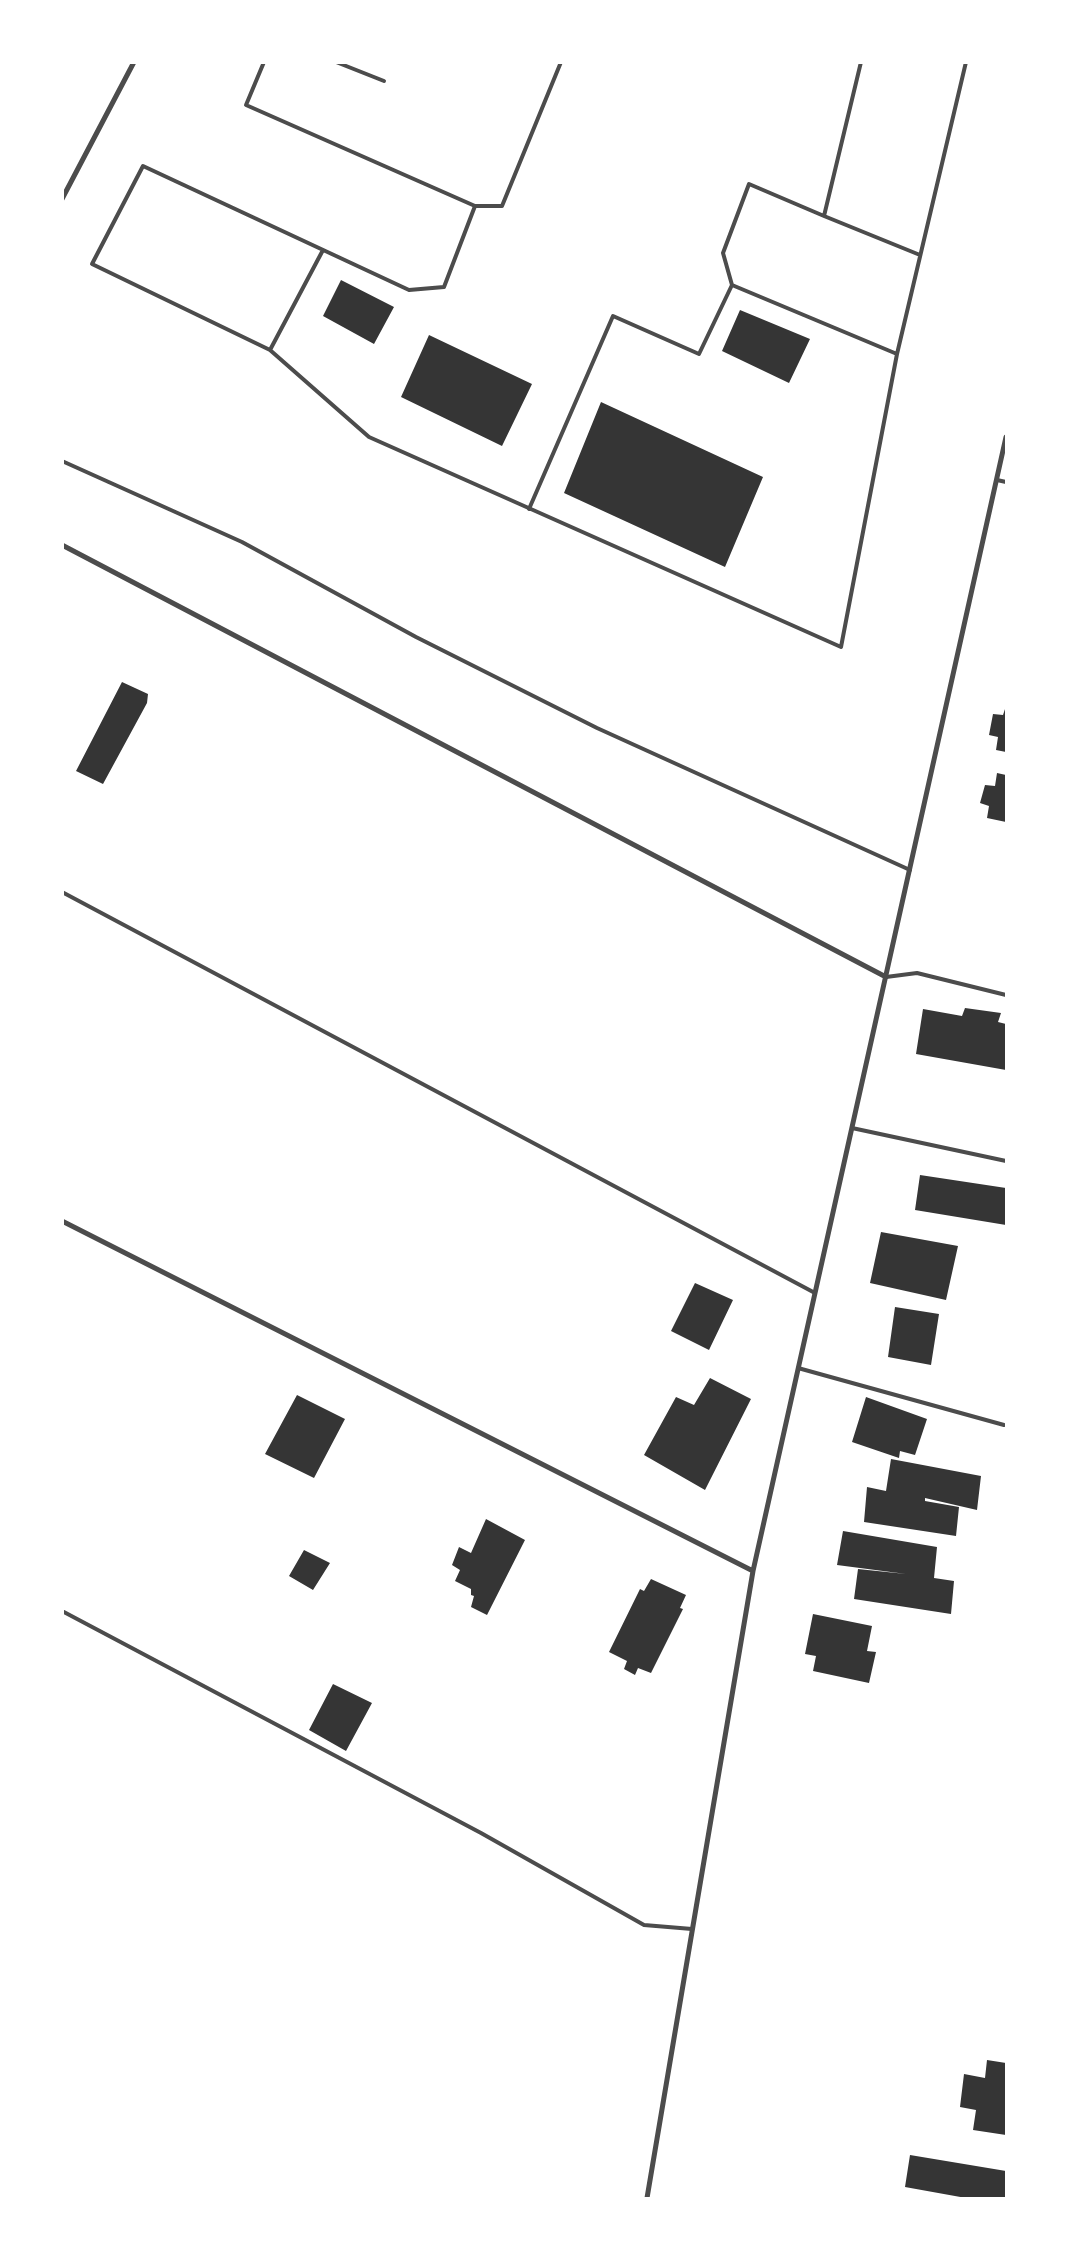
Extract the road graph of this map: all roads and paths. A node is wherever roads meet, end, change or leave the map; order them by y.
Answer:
1 (134, 62) edge
2 (264, 62) edge
3 (336, 62) edge
4 (561, 62) edge
5 (861, 62) edge
6 (966, 62) edge
7 (384, 81) dead end
8 (62, 199) edge
9 (475, 206) junction
10 (824, 216) junction
11 (323, 250) junction
12 (920, 255) junction
13 (732, 285) junction
14 (270, 350) junction
15 (897, 354) junction
16 (1006, 437) edge
17 (62, 461) edge
18 (997, 480) junction
19 (1006, 482) edge
20 (529, 508) junction
21 (62, 545) edge
22 (910, 870) junction
23 (62, 892) edge
24 (886, 977) junction
25 (1006, 995) edge
26 (852, 1128) junction
27 (1006, 1161) edge
28 (62, 1221) edge
29 (815, 1293) junction
30 (798, 1368) junction
31 (1004, 1425) dead end
32 (753, 1571) junction
33 (62, 1612) edge
34 (692, 1929) junction
35 (647, 2198) edge

1 - 8 street
2 - 9 lane
3 - 7 lane
4 - 9 lane
5 - 10 lane
6 - 12 lane
9 - 11 lane
10 - 12 lane
10 - 13 lane
11 - 14 lane
11 - 14 lane
12 - 15 lane
13 - 15 lane
13 - 20 lane
14 - 20 lane
15 - 20 lane
16 - 18 street
17 - 22 lane
18 - 19 lane
18 - 22 street
21 - 24 street
22 - 24 street
23 - 29 lane
24 - 25 lane
24 - 26 street
26 - 27 lane
26 - 29 street
28 - 32 street
29 - 30 street
30 - 31 lane
30 - 32 street
32 - 34 street
33 - 34 lane
34 - 35 street

